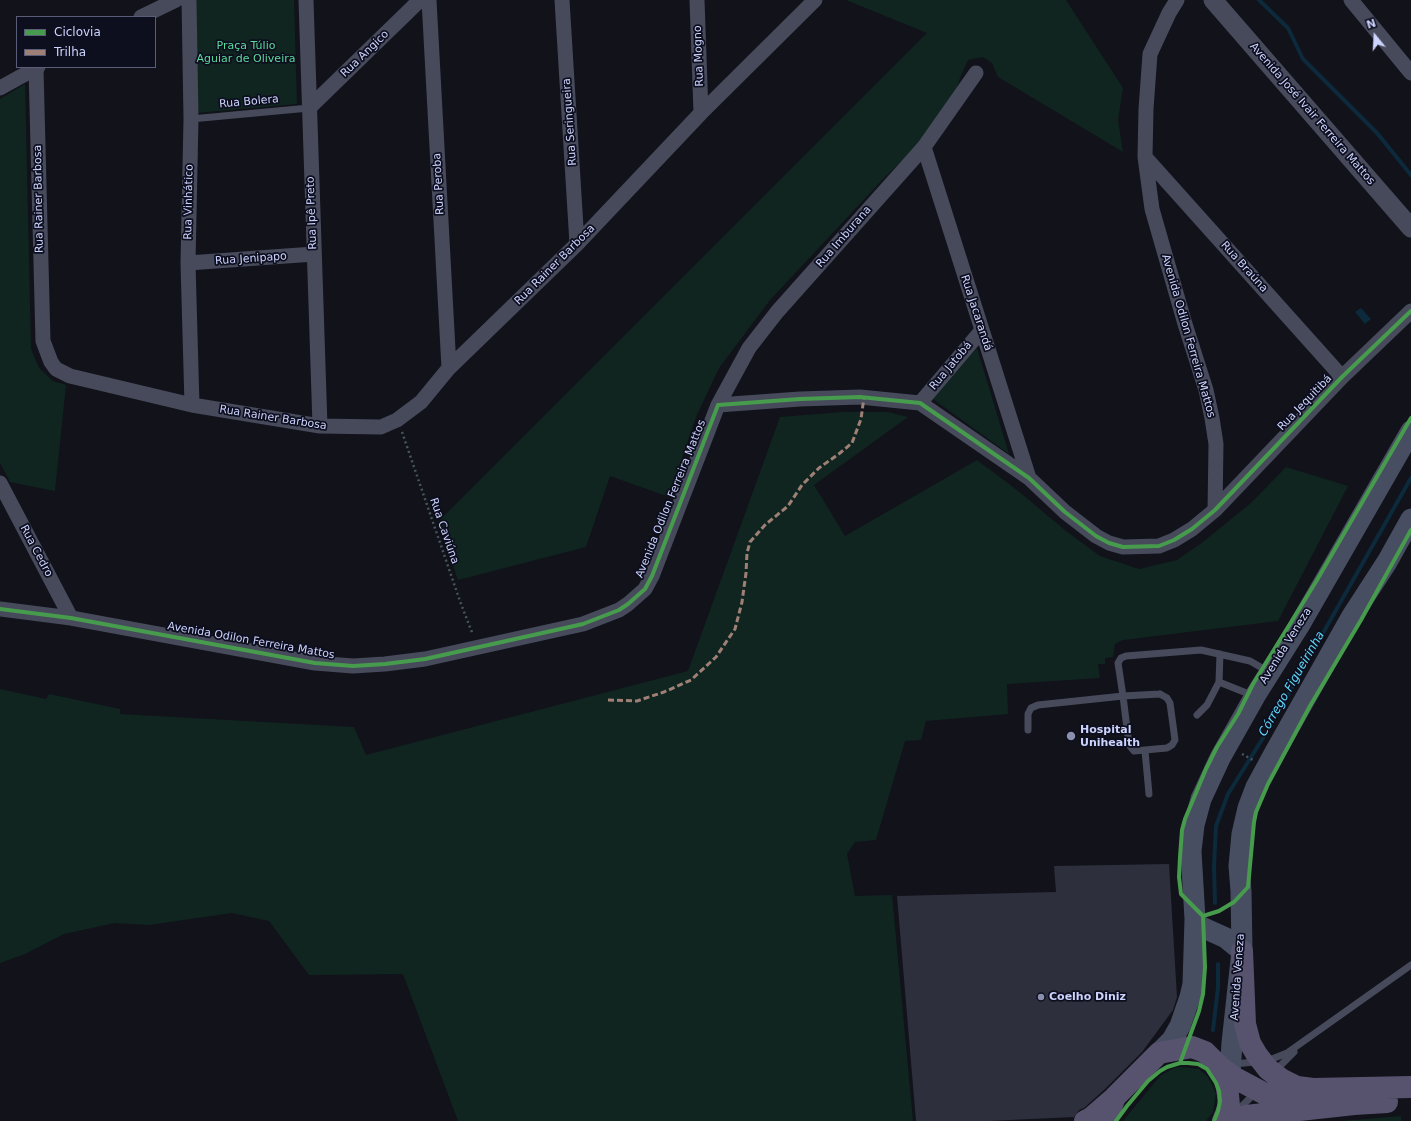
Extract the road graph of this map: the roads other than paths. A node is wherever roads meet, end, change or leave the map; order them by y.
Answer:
1 (176, 0) edge
2 (189, 0) edge
3 (306, 0) edge
4 (420, 0) edge
5 (429, 0) edge
6 (562, 0) edge
7 (697, 0) edge
8 (814, 0) edge
9 (1176, 0) edge
10 (1213, 0) edge
11 (1351, 0) edge
12 (143, 16) edge
13 (37, 68) edge
14 (976, 73) dead end
15 (1411, 73) edge
16 (0, 88) edge
17 (309, 108) junction
18 (702, 113) junction
19 (191, 118) junction
20 (924, 147) junction
21 (1145, 157) junction
22 (1411, 228) edge
23 (577, 244) junction
24 (314, 254) junction
25 (188, 263) junction
26 (1411, 311) edge
27 (982, 330) junction
28 (449, 368) junction
29 (1342, 377) junction
30 (920, 403) junction
31 (192, 405) junction
32 (718, 405) junction
33 (320, 426) junction
34 (1411, 431) edge
35 (1030, 478) junction
36 (0, 483) edge
37 (1215, 510) junction
38 (1411, 519) edge
39 (0, 609) edge
40 (71, 618) junction
41 (1220, 654) junction
42 (1269, 672) junction
43 (1219, 682) junction
44 (1123, 696) junction
45 (1255, 696) junction
46 (1197, 715) dead end
47 (1028, 730) dead end
48 (1145, 751) junction
49 (1149, 794) dead end
50 (1194, 924) junction
51 (1242, 951) junction
52 (1411, 965) edge
53 (1303, 1043) junction
54 (1159, 1053) junction
55 (1224, 1072) junction
56 (1265, 1078) junction
57 (1411, 1087) edge
58 (1115, 1097) junction
59 (1411, 1101) edge
60 (1085, 1121) edge
61 (1106, 1121) edge
62 (1223, 1121) edge
63 (1226, 1121) edge
64 (1233, 1121) edge

1 - 12 street
2 - 19 street, Rua Vinhático
3 - 17 street, Rua Ipê Preto
4 - 17 street, Rua Angico
5 - 28 street, Rua Peroba
6 - 23 street, Rua Seringueira
7 - 18 street, Rua Mogno
8 - 18 street, Rua Rainer Barbosa
9 - 21 street, Avenida Odilon Ferreira Mattos
10 - 22 street, Avenida José Ivair Ferreira Mattos
11 - 15 street
13 - 16 street
13 - 31 street, Rua Rainer Barbosa
14 - 20 street, Rua Imburana
17 - 19 lane, Rua Bolera
17 - 24 street, Rua Ipê Preto
18 - 23 street, Rua Rainer Barbosa
19 - 25 street, Rua Vinhático
20 - 27 street, Rua Jacarandá
20 - 32 street, Rua Imburana
21 - 29 street, Rua Braúna
21 - 37 street, Avenida Odilon Ferreira Mattos
23 - 28 street, Rua Rainer Barbosa
24 - 25 street, Rua Jenipapo
24 - 33 street, Rua Ipê Preto
25 - 31 street, Rua Vinhático
26 - 29 street, Rua Jequitibá
27 - 30 street, Rua Jatobá
27 - 35 street, Rua Jacarandá
28 - 33 street, Rua Rainer Barbosa
29 - 37 street, Rua Jequitibá
30 - 32 street
30 - 35 street
31 - 33 street, Rua Rainer Barbosa
32 - 40 street, Avenida Odilon Ferreira Mattos
34 - 42 main road, Avenida Veneza
35 - 37 street
36 - 40 street, Rua Cedro
38 - 51 main road, Avenida Veneza
39 - 40 street, Avenida Odilon Ferreira Mattos
41 - 42 lane
41 - 43 lane
41 - 44 lane
42 - 45 main road, Avenida Veneza
43 - 45 lane
43 - 46 lane
44 - 47 lane
44 - 48 lane
44 - 48 lane
45 - 50 main road, Avenida Veneza
48 - 49 lane
50 - 51 main road
50 - 54 main road, Avenida Veneza
51 - 55 main road, Avenida Veneza
51 - 56 main road
52 - 53 lane
53 - 56 lane
53 - 56 lane
54 - 55 main road
54 - 58 main road
55 - 56 main road
55 - 62 main road
56 - 57 main road
56 - 63 lane
58 - 60 main road
58 - 61 main road
59 - 64 main road

